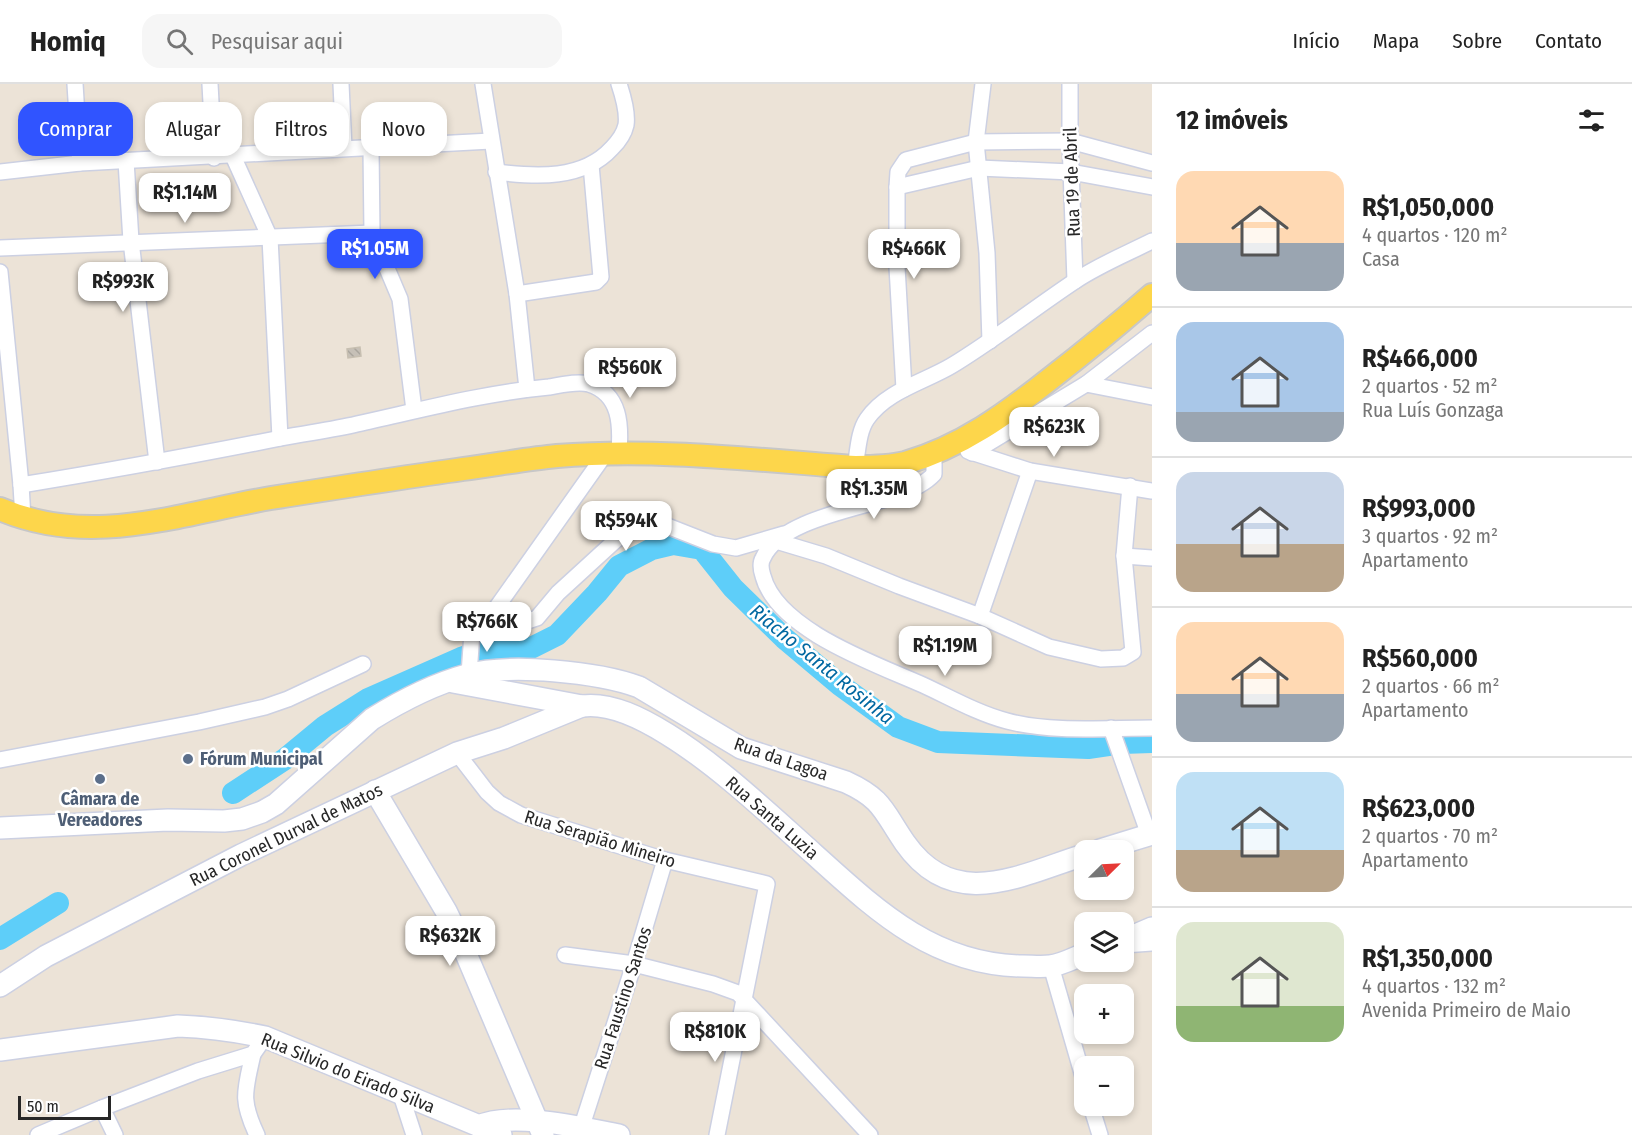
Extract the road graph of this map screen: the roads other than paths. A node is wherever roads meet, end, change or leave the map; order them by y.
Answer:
1 (75, 84) edge
2 (210, 84) edge
3 (341, 84) edge
4 (483, 84) edge
5 (619, 84) edge
6 (983, 84) edge
7 (1070, 84) edge
8 (342, 102) edge
9 (491, 141) junction
10 (1070, 141) junction
11 (976, 142) junction
12 (447, 144) edge
13 (233, 156) joint
14 (371, 156) edge
15 (214, 158) junction
16 (126, 161) junction
17 (80, 163) junction
18 (1152, 163) edge
19 (591, 165) junction
20 (979, 168) junction
21 (0, 172) edge
22 (496, 172) junction
23 (1071, 172) junction
24 (897, 187) junction
25 (1152, 187) edge
26 (372, 233) junction
27 (270, 238) junction
28 (131, 241) junction
29 (1152, 241) edge
30 (0, 248) edge
31 (0, 272) edge
32 (1075, 281) junction
33 (517, 294) junction
34 (1152, 295) edge
35 (1152, 333) edge
36 (990, 341) junction
37 (1086, 384) junction
38 (527, 389) junction
39 (904, 389) junction
40 (1152, 397) edge
41 (414, 410) junction
42 (280, 438) junction
43 (942, 450) junction
44 (612, 453) junction
45 (972, 453) junction
46 (158, 462) junction
47 (855, 467) junction
48 (1030, 471) junction
49 (21, 485) junction
50 (1130, 486) junction
51 (1152, 491) edge
52 (0, 509) edge
53 (23, 519) junction
54 (781, 537) junction
55 (1124, 556) junction
56 (1152, 558) edge
57 (980, 616) junction
58 (487, 621) junction
59 (363, 664) dead end
60 (469, 674) junction
61 (447, 681) junction
62 (582, 706) junction
63 (1111, 728) junction
64 (1152, 728) edge
65 (457, 753) junction
66 (0, 760) edge
67 (375, 791) junction
68 (224, 821) junction
69 (0, 828) edge
70 (1151, 835) edge
71 (1134, 840) edge
72 (241, 855) junction
73 (1074, 858) edge
74 (665, 860) junction
75 (1152, 928) edge
76 (1134, 936) edge
77 (1152, 943) edge
78 (1134, 944) edge
79 (565, 956) dead end
80 (1074, 958) edge
81 (634, 964) junction
82 (1051, 966) junction
83 (0, 986) edge
84 (744, 998) junction
85 (259, 1045) junction
86 (0, 1050) edge
87 (1077, 1056) edge
88 (401, 1095) junction
89 (102, 1108) junction
90 (1094, 1116) edge
91 (540, 1128) edge
92 (492, 1130) edge
93 (580, 1132) edge
94 (38, 1135) edge
95 (115, 1135) edge
96 (257, 1135) edge
97 (414, 1135) edge
98 (619, 1135) edge
99 (717, 1135) edge
100 (870, 1135) edge
101 (1100, 1135) edge

1 - 17 street
2 - 15 street
3 - 8 street
4 - 9 street
5 - 19 street
6 - 11 street
7 - 10 street, Rua 19 de Abril
9 - 12 street
9 - 22 street
10 - 11 street
10 - 18 street
10 - 23 street, Rua 19 de Abril
11 - 20 street
11 - 24 street
13 - 15 street
13 - 27 street
14 - 26 street
15 - 16 street
16 - 17 street
16 - 28 street
17 - 21 street
19 - 22 street
19 - 33 street
20 - 23 street
20 - 24 street
20 - 36 street
22 - 33 street
23 - 25 street
23 - 32 street, Rua 19 de Abril
24 - 39 street
26 - 27 street
26 - 41 street
27 - 28 street
27 - 42 street
28 - 30 street
28 - 46 street
29 - 32 street
31 - 49 street
32 - 36 street
33 - 38 street
34 - 43 main road
35 - 37 street
36 - 39 street
37 - 40 street
37 - 45 street
38 - 41 street
38 - 44 street
39 - 47 street
41 - 42 street
42 - 46 street
43 - 45 street
43 - 47 main road
43 - 54 street
44 - 47 main road
44 - 53 main road
44 - 58 street
45 - 48 street
46 - 49 street
48 - 50 street
48 - 57 street
49 - 53 street
50 - 51 street
50 - 55 street
52 - 53 main road
54 - 57 street
54 - 58 street
54 - 63 street
55 - 56 street
55 - 57 street
58 - 60 street
59 - 66 street
60 - 61 street, Rua da Lagoa
60 - 73 street, Rua da Lagoa
61 - 62 street, Rua Santa Luzia
61 - 68 street, Rua da Lagoa
62 - 65 street, Rua Coronel Durval de Matos
62 - 82 street, Rua Santa Luzia
63 - 64 street
63 - 70 street
65 - 67 street, Rua Coronel Durval de Matos
65 - 74 street, Rua Serapião Mineiro
67 - 72 street, Rua Coronel Durval de Matos
67 - 91 street
68 - 69 street, Rua da Lagoa
68 - 72 street
70 - 71 street
72 - 83 street, Rua Coronel Durval de Matos
74 - 81 street, Rua Faustino Santos
74 - 84 street, Rua Serapião Mineiro
75 - 76 street
77 - 78 street
79 - 81 street
80 - 82 street, Rua Santa Luzia
81 - 84 street
81 - 93 street, Rua Faustino Santos
82 - 87 street
84 - 99 street
84 - 100 street
85 - 86 street, Rua Silvio do Eirado Silva
85 - 88 street, Rua Silvio do Eirado Silva
85 - 89 street
85 - 96 street
88 - 92 street, Rua Silvio do Eirado Silva
88 - 97 street
89 - 94 street
89 - 95 street
90 - 101 street
91 - 92 street, Rua Silvio do Eirado Silva
91 - 93 street, Rua Silvio do Eirado Silva
93 - 98 street, Rua Silvio do Eirado Silva

